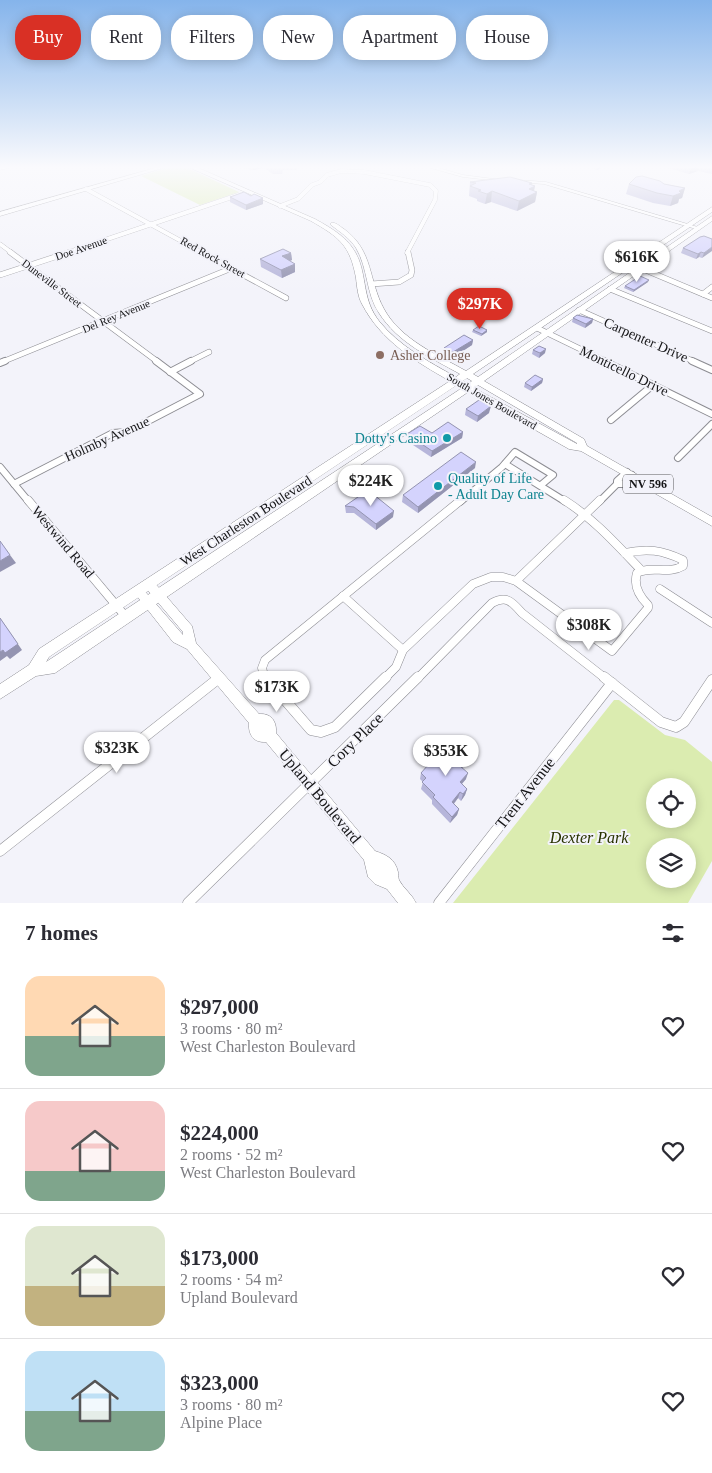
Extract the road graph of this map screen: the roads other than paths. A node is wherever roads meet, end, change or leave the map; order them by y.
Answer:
1 (20, 208) edge
2 (122, 208) edge
3 (200, 208) edge
4 (291, 208) edge
5 (293, 208) edge
6 (431, 208) edge
7 (635, 208) edge
8 (712, 209) edge
9 (0, 214) edge
10 (712, 218) edge
11 (152, 224) junction
12 (690, 224) junction
13 (700, 227) junction
14 (339, 228) junction
15 (331, 230) junction
16 (0, 244) edge
17 (631, 264) junction
18 (29, 266) junction
19 (232, 268) junction
20 (639, 269) junction
21 (0, 276) edge
22 (359, 280) junction
23 (371, 285) junction
24 (712, 287) edge
25 (610, 289) junction
26 (703, 294) junction
27 (286, 298) dead end
28 (712, 298) edge
29 (575, 302) junction
30 (579, 310) junction
31 (570, 317) junction
32 (103, 321) junction
33 (536, 328) junction
34 (712, 331) edge
35 (546, 333) junction
36 (209, 352) dead end
37 (0, 363) edge
38 (712, 370) edge
39 (170, 372) junction
40 (466, 374) junction
41 (456, 381) junction
42 (478, 381) junction
43 (653, 385) junction
44 (468, 388) junction
45 (200, 394) joint
46 (712, 414) edge
47 (611, 420) dead end
48 (712, 424) edge
49 (583, 448) junction
50 (678, 458) dead end
51 (505, 464) junction
52 (0, 466) edge
53 (629, 474) junction
54 (14, 484) junction
55 (301, 485) junction
56 (541, 485) junction
57 (311, 494) junction
58 (585, 515) junction
59 (712, 522) edge
60 (625, 553) junction
61 (641, 570) junction
62 (516, 581) junction
63 (144, 587) junction
64 (660, 589) dead end
65 (343, 596) junction
66 (154, 599) junction
67 (116, 605) junction
68 (126, 617) junction
69 (712, 623) edge
70 (403, 650) junction
71 (34, 670) junction
72 (219, 678) junction
73 (712, 680) edge
74 (612, 683) junction
75 (0, 692) edge
76 (310, 784) junction
77 (0, 851) edge
78 (188, 903) edge
79 (408, 903) edge
80 (439, 903) edge

1 - 9 street
2 - 11 street, Red Rock Street
3 - 11 street, Doe Avenue
4 - 15 main road, South Jones Boulevard / NV 596
5 - 14 main road, South Jones Boulevard / NV 596
6 - 23 street
7 - 12 street
8 - 12 main road, West Charleston Boulevard
10 - 13 main road, West Charleston Boulevard
11 - 18 street, Doe Avenue
11 - 19 street, Red Rock Street
12 - 13 street
12 - 17 main road, West Charleston Boulevard
13 - 20 main road, West Charleston Boulevard
14 - 15 main road
14 - 23 main road, South Jones Boulevard / NV 596
15 - 22 main road, South Jones Boulevard / NV 596
16 - 18 street, Duneville Street
17 - 20 street
17 - 29 main road, West Charleston Boulevard
18 - 21 street, Doe Avenue
18 - 32 street, Duneville Street
19 - 27 street, Red Rock Street
19 - 32 street, Del Rey Avenue
20 - 25 main road, West Charleston Boulevard
20 - 26 street
22 - 23 main road
22 - 41 main road, South Jones Boulevard / NV 596
23 - 40 main road, South Jones Boulevard / NV 596
24 - 26 street
25 - 30 main road, West Charleston Boulevard
25 - 34 street
26 - 28 street
29 - 31 main road
29 - 33 main road, West Charleston Boulevard
30 - 31 main road, West Charleston Boulevard
30 - 38 street, Carpenter Drive
31 - 35 main road, West Charleston Boulevard
32 - 37 street, Del Rey Avenue
32 - 39 street, Duneville Street
33 - 35 street, Monticello Drive
33 - 40 main road, West Charleston Boulevard
35 - 42 main road, West Charleston Boulevard
35 - 43 street, Monticello Drive
36 - 39 street
39 - 45 street, Duneville Street
40 - 41 main road, West Charleston Boulevard
40 - 42 main road, South Jones Boulevard / NV 596
41 - 44 main road, South Jones Boulevard / NV 596
41 - 55 main road, West Charleston Boulevard
42 - 44 main road, West Charleston Boulevard
42 - 49 main road, South Jones Boulevard / NV 596
43 - 46 street, Monticello Drive
43 - 47 street
44 - 49 main road, South Jones Boulevard / NV 596
44 - 57 main road, West Charleston Boulevard
45 - 54 street, Holmby Avenue
48 - 50 street
49 - 53 main road, South Jones Boulevard / NV 596
51 - 56 street
51 - 56 street
51 - 65 street
52 - 54 street, Westwind Road
53 - 58 street
53 - 59 main road, South Jones Boulevard / NV 596
54 - 67 street, Westwind Road
55 - 57 main road
55 - 63 main road, West Charleston Boulevard
56 - 58 street
57 - 66 main road, West Charleston Boulevard
58 - 60 street
58 - 62 street
60 - 61 street
60 - 61 street
61 - 62 street
62 - 70 street
63 - 66 street, Upland Boulevard
63 - 67 main road, West Charleston Boulevard
64 - 69 street
65 - 70 street
65 - 70 street
66 - 68 main road, West Charleston Boulevard
66 - 72 street, Upland Boulevard
67 - 68 street, Westwind Road
67 - 71 main road, West Charleston Boulevard
68 - 71 main road, West Charleston Boulevard
71 - 75 main road, West Charleston Boulevard
72 - 76 street, Upland Boulevard
72 - 77 street
73 - 74 street
74 - 76 street, Cory Place
74 - 80 street, Trent Avenue
76 - 78 street, Cory Place
76 - 79 street, Upland Boulevard

